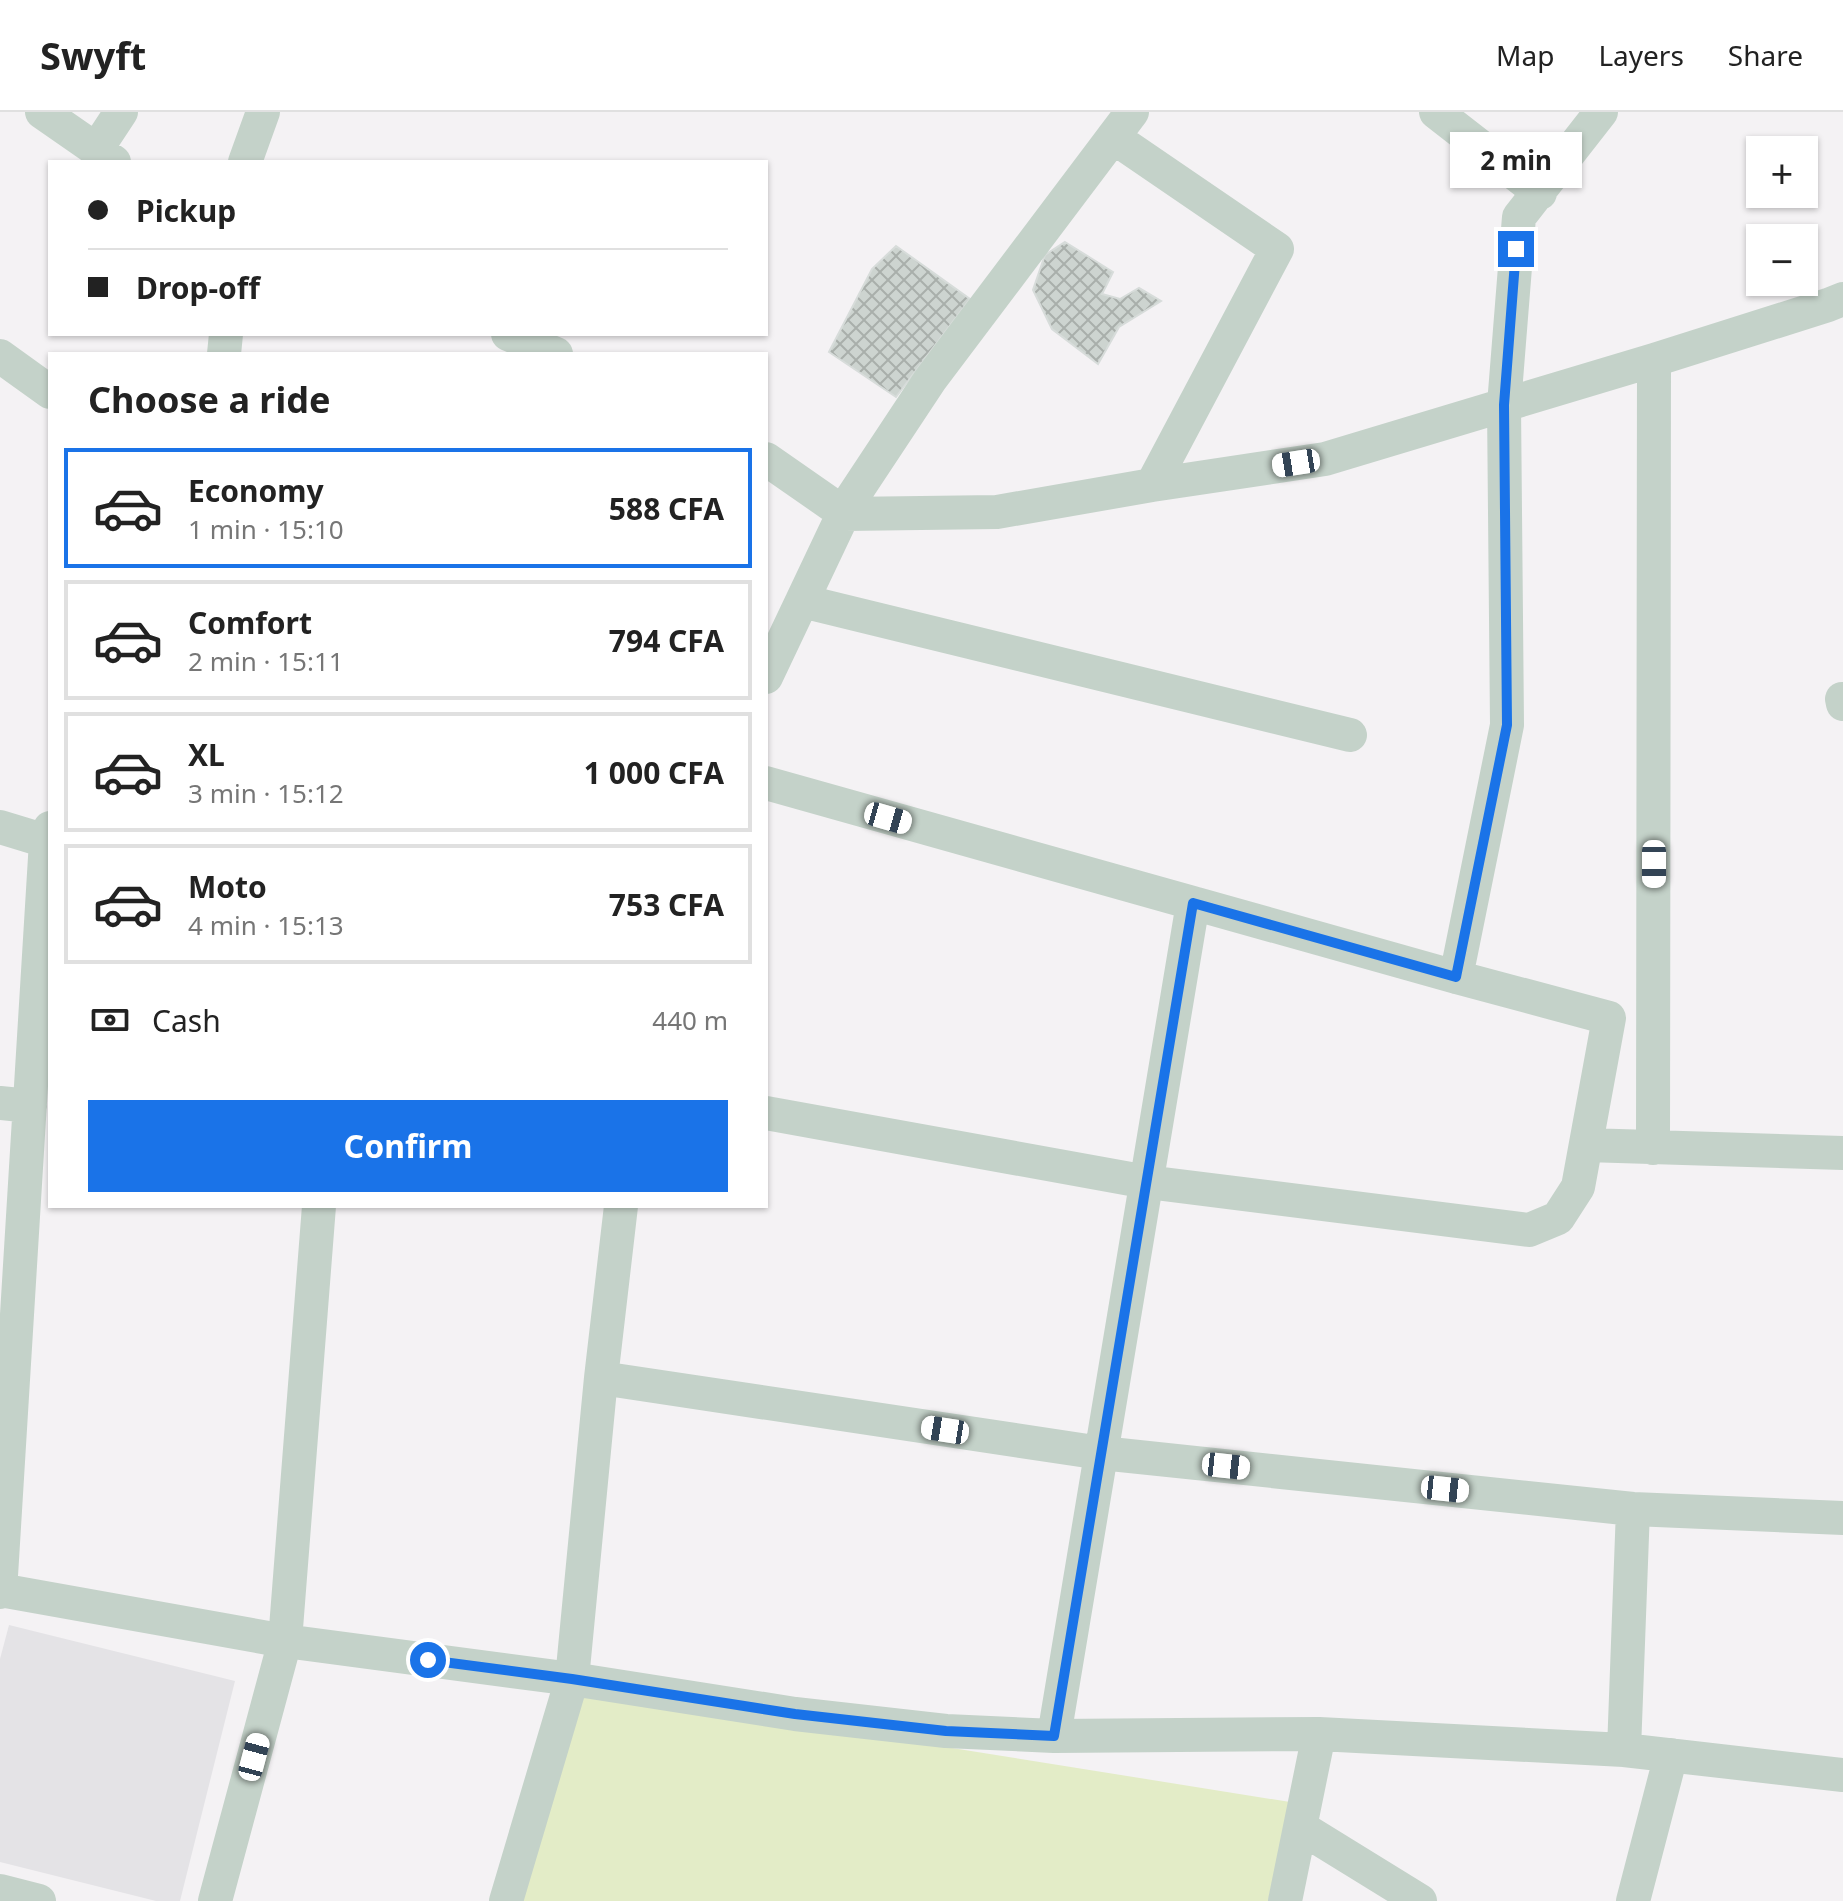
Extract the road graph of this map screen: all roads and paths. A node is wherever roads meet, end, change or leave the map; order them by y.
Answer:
1 (42, 112) edge
2 (121, 112) edge
3 (263, 112) edge
4 (1436, 112) edge
5 (1601, 112) edge
6 (1122, 124) edge
7 (105, 156) edge
8 (246, 160) edge
9 (1540, 193) junction
10 (1838, 309) edge
11 (513, 336) edge
12 (551, 352) edge
13 (0, 356) edge
14 (1654, 360) junction
15 (48, 391) edge
16 (1504, 405) junction
17 (768, 460) edge
18 (1152, 485) junction
19 (845, 514) junction
20 (802, 601) junction
21 (768, 673) edge
22 (1350, 735) dead end
23 (768, 784) edge
24 (0, 827) edge
25 (48, 834) edge
26 (1193, 903) junction
27 (44, 962) edge
28 (1456, 977) junction
29 (15, 1104) edge
30 (768, 1113) edge
31 (1586, 1145) junction
32 (1653, 1148) junction
33 (1843, 1153) edge
34 (1147, 1182) junction
35 (319, 1208) edge
36 (621, 1208) edge
37 (601, 1378) junction
38 (1101, 1453) junction
39 (1633, 1509) junction
40 (1843, 1518) edge
41 (0, 1591) edge
42 (285, 1641) junction
43 (572, 1679) junction
44 (1319, 1734) junction
45 (1054, 1736) junction
46 (1624, 1750) junction
47 (1671, 1755) junction
48 (1843, 1775) edge
49 (1300, 1827) junction
50 (0, 1891) edge
51 (39, 1901) edge
52 (215, 1901) edge
53 (506, 1901) edge
54 (1285, 1901) edge
55 (1420, 1901) edge
56 (1633, 1901) edge

1 - 7 street
2 - 7 street
3 - 8 street
4 - 9 street
5 - 9 street
6 - 18 street
6 - 19 street
9 - 16 street
10 - 14 street
11 - 12 street
13 - 15 street
14 - 16 street
14 - 32 street
16 - 18 street
16 - 28 street
17 - 19 street
18 - 19 street
19 - 20 street
20 - 21 street
20 - 22 street
23 - 26 street
24 - 25 street
25 - 27 street
26 - 28 street
26 - 34 street
27 - 29 street
28 - 31 street
29 - 41 street
30 - 34 street
31 - 32 street
31 - 34 street
32 - 33 street
34 - 38 street
35 - 42 street
36 - 37 street
37 - 38 street
37 - 43 street
38 - 39 street
38 - 45 street
39 - 40 street
39 - 46 street
41 - 42 street
42 - 43 street
42 - 52 street
43 - 45 street
43 - 53 street
44 - 45 street
44 - 46 street
44 - 49 street
46 - 47 street
47 - 48 street
47 - 56 street
49 - 54 street
49 - 55 street
50 - 51 street

